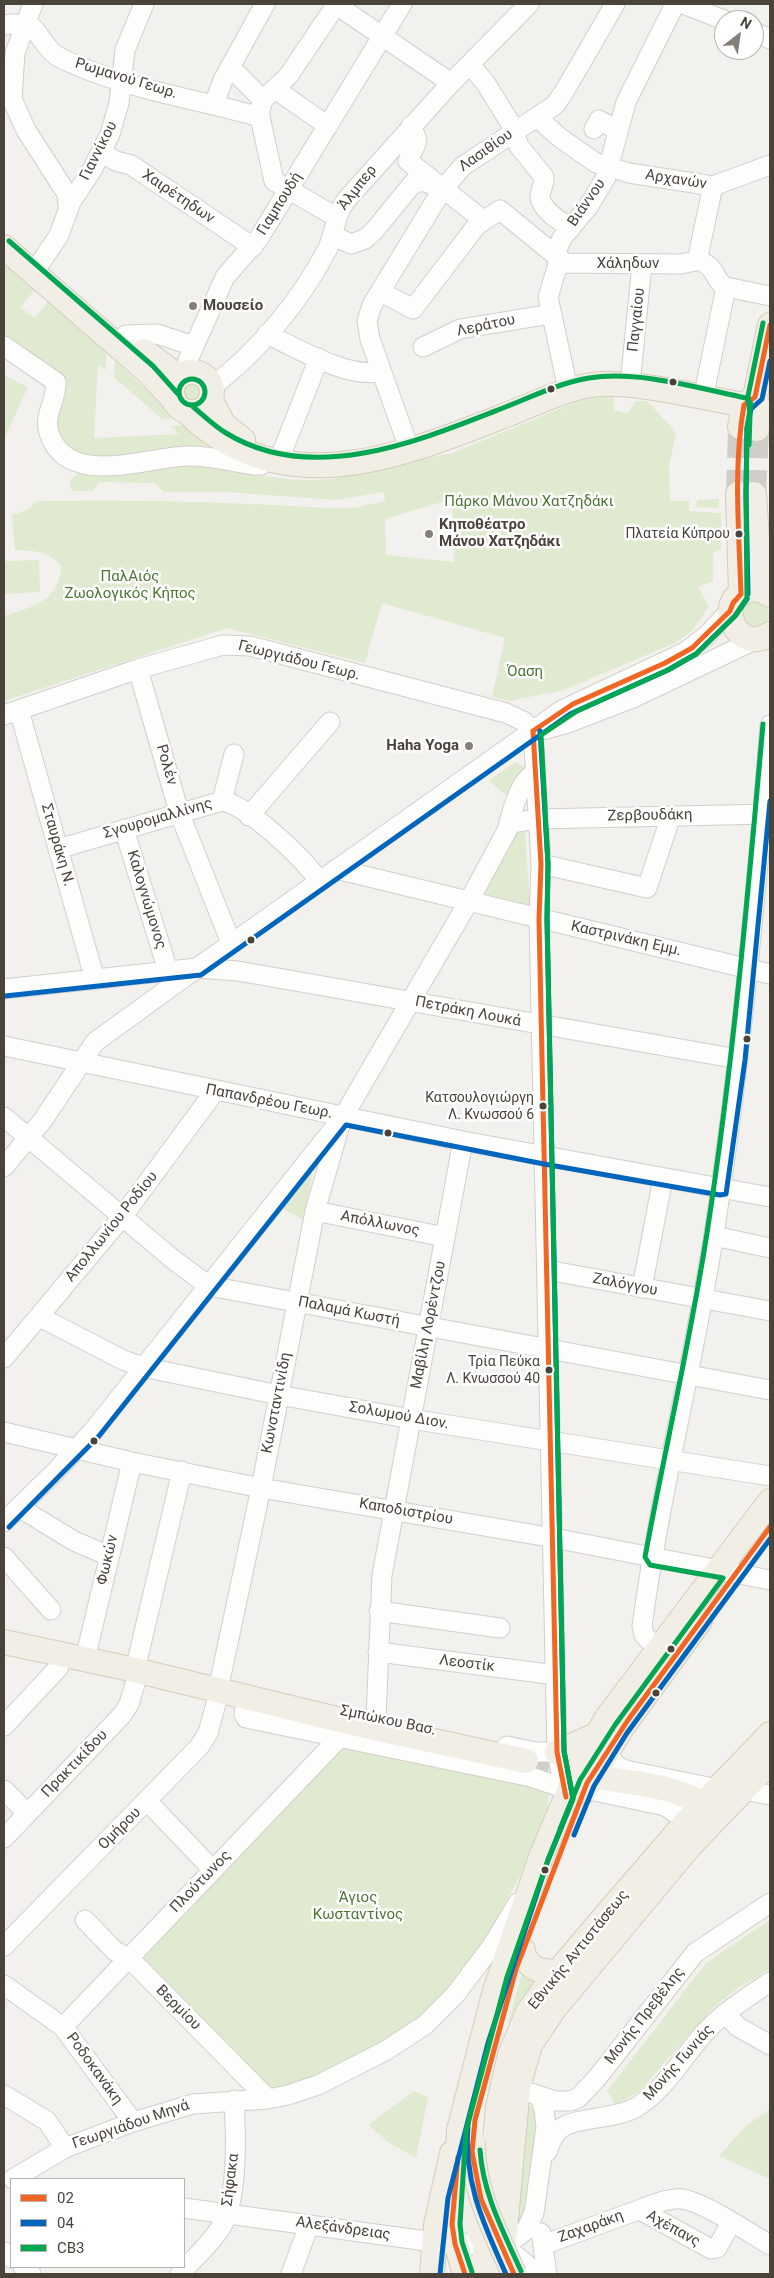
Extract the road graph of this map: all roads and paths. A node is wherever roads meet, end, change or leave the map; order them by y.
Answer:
1 (33, 4) edge
2 (144, 4) edge
3 (266, 4) edge
4 (336, 4) edge
5 (402, 4) edge
6 (612, 4) edge
7 (675, 4) edge
8 (683, 4) edge
9 (521, 6) edge
10 (714, 16) edge
11 (4, 25) edge
12 (26, 25) junction
13 (381, 37) junction
14 (470, 64) junction
15 (230, 67) junction
16 (121, 81) junction
17 (451, 83) junction
18 (266, 102) junction
19 (214, 104) junction
20 (538, 118) junction
21 (328, 126) junction
22 (412, 126) junction
23 (594, 129) dead end
24 (617, 130) junction
25 (512, 132) junction
26 (101, 152) junction
27 (770, 164) edge
28 (609, 168) junction
29 (713, 186) junction
30 (289, 190) junction
31 (442, 190) junction
32 (68, 206) junction
33 (483, 220) junction
34 (334, 226) junction
35 (571, 228) junction
36 (4, 230) edge
37 (4, 247) edge
38 (253, 247) junction
39 (556, 258) junction
40 (700, 260) junction
41 (41, 262) junction
42 (642, 264) junction
43 (726, 287) junction
44 (380, 292) junction
45 (770, 296) edge
46 (551, 314) junction
47 (770, 328) edge
48 (267, 334) junction
49 (126, 335) junction
50 (4, 346) edge
51 (194, 346) junction
52 (423, 347) dead end
53 (319, 358) junction
54 (381, 371) junction
55 (185, 374) junction
56 (632, 375) junction
57 (566, 380) junction
58 (705, 388) junction
59 (211, 394) junction
60 (180, 406) junction
61 (753, 412) edge
62 (406, 440) junction
63 (276, 455) junction
64 (768, 593) edge
65 (736, 602) junction
66 (767, 638) edge
67 (138, 669) junction
68 (11, 712) edge
69 (330, 722) dead end
70 (770, 725) edge
71 (533, 732) junction
72 (234, 754) dead end
73 (535, 773) junction
74 (222, 801) junction
75 (179, 812) junction
76 (767, 814) edge
77 (250, 816) junction
78 (672, 816) junction
79 (537, 819) junction
80 (508, 826) junction
81 (124, 829) junction
82 (58, 849) junction
83 (541, 864) junction
84 (336, 869) junction
85 (319, 881) junction
86 (469, 902) junction
87 (539, 919) junction
88 (231, 943) junction
89 (196, 968) junction
90 (748, 968) junction
91 (168, 971) junction
92 (770, 974) edge
93 (96, 980) junction
94 (4, 989) edge
95 (412, 1001) junction
96 (541, 1026) junction
97 (4, 1046) edge
98 (738, 1059) junction
99 (79, 1062) junction
100 (215, 1091) junction
101 (4, 1117) edge
102 (343, 1117) junction
103 (28, 1139) junction
104 (463, 1141) junction
105 (545, 1157) junction
106 (4, 1167) edge
107 (663, 1178) junction
108 (721, 1188) junction
109 (770, 1197) edge
110 (315, 1211) junction
111 (122, 1217) junction
112 (714, 1236) junction
113 (445, 1237) junction
114 (770, 1248) edge
115 (547, 1270) junction
116 (209, 1286) junction
117 (642, 1288) junction
118 (702, 1300) junction
119 (296, 1302) junction
120 (770, 1311) edge
121 (40, 1317) junction
122 (428, 1327) junction
123 (549, 1350) junction
124 (4, 1358) edge
125 (143, 1367) junction
126 (687, 1374) junction
127 (770, 1390) edge
128 (279, 1396) junction
129 (411, 1419) junction
130 (4, 1432) edge
131 (551, 1442) junction
132 (76, 1450) junction
133 (671, 1458) junction
134 (132, 1462) junction
135 (182, 1471) junction
136 (770, 1476) edge
137 (260, 1488) junction
138 (770, 1501) edge
139 (20, 1508) junction
140 (393, 1510) junction
141 (4, 1522) edge
142 (770, 1527) edge
143 (554, 1538) junction
144 (109, 1556) junction
145 (4, 1557) edge
146 (652, 1558) junction
147 (728, 1572) junction
148 (770, 1580) edge
149 (51, 1610) dead end
150 (379, 1612) junction
151 (500, 1628) dead end
152 (4, 1642) edge
153 (658, 1649) junction
154 (378, 1652) junction
155 (4, 1656) edge
156 (85, 1659) junction
157 (58, 1667) junction
158 (556, 1675) junction
159 (135, 1677) junction
160 (217, 1695) junction
161 (245, 1707) junction
162 (376, 1718) junction
163 (4, 1726) edge
164 (770, 1734) edge
165 (340, 1737) junction
166 (602, 1744) junction
167 (535, 1762) junction
168 (770, 1762) edge
169 (584, 1787) junction
170 (4, 1790) edge
171 (744, 1790) junction
172 (770, 1795) edge
173 (147, 1801) junction
174 (705, 1811) junction
175 (27, 1814) junction
176 (4, 1838) edge
177 (541, 1857) junction
178 (213, 1870) junction
179 (770, 1903) edge
180 (85, 1920) dead end
181 (4, 1946) edge
182 (129, 1958) junction
183 (520, 1959) junction
184 (558, 1971) junction
185 (770, 1982) edge
186 (4, 1985) edge
187 (725, 2013) junction
188 (64, 2027) junction
189 (770, 2045) edge
190 (509, 2089) junction
191 (4, 2095) edge
192 (580, 2096) junction
193 (540, 2097) junction
194 (268, 2099) junction
195 (234, 2100) junction
196 (589, 2121) junction
197 (133, 2122) junction
198 (459, 2130) junction
199 (65, 2148) junction
200 (458, 2158) junction
201 (542, 2164) junction
202 (15, 2178) edge
203 (185, 2208) edge
204 (640, 2210) junction
205 (227, 2213) junction
206 (534, 2213) junction
207 (731, 2223) junction
208 (309, 2225) junction
209 (769, 2242) edge
210 (445, 2243) junction
211 (495, 2245) junction
212 (543, 2245) junction
213 (180, 2274) edge
214 (291, 2274) edge
215 (432, 2274) edge
216 (465, 2274) edge
217 (483, 2274) edge
218 (501, 2274) edge
219 (514, 2274) edge
220 (538, 2274) edge
221 (547, 2274) edge

1 - 12 street
2 - 16 street, Γιαννίκου
3 - 15 street
4 - 13 street
4 - 18 street
5 - 13 street, Γιαμπουδή
6 - 20 street, Λασιθίου
7 - 24 street, Βιάννου
8 - 10 street
9 - 14 street, Άλμπερ
11 - 12 street
12 - 16 street, Ρωμανού Γεωρ.
12 - 32 street
13 - 17 street
13 - 21 street, Γιαμπουδή
14 - 17 street, Άλμπερ
14 - 25 street
15 - 18 street
15 - 19 street
16 - 19 street, Ρωμανού Γεωρ.
16 - 26 street, Γιαννίκου
17 - 22 street, Άλμπερ
18 - 19 street, Ρωμανού Γεωρ.
18 - 21 street
18 - 30 street
20 - 25 street, Λασιθίου
20 - 28 street, Αρχανών
21 - 30 street, Γιαμπουδή
22 - 31 street
22 - 34 street, Άλμπερ
23 - 24 street
24 - 28 street, Βιάννου
25 - 31 street, Λασιθίου
25 - 35 street
26 - 32 street, Γιαννίκου
26 - 38 street, Χαιρέτηδων
27 - 29 street, Αρχανών
28 - 29 street, Αρχανών
28 - 35 street, Βιάννου
29 - 40 street
30 - 34 street
30 - 38 street, Γιαμπουδή
31 - 33 street
31 - 34 street
31 - 44 street, Λασιθίου
32 - 41 street, Γιαννίκου
33 - 39 street
33 - 44 street
34 - 48 street, Άλμπερ
35 - 39 street, Βιάννου
36 - 41 main road
37 - 60 main road
38 - 51 street, Γιαμπουδή
39 - 42 street, Χάληδων
39 - 46 street, Βιάννου
40 - 42 street, Χάληδων
40 - 43 street
41 - 49 main road
42 - 56 street, Παγγαίου
43 - 45 street
43 - 58 street
44 - 54 street, Λασιθίου
46 - 52 street, Λεράτου
46 - 57 street, Βιάννου
47 - 61 main road
48 - 53 street
48 - 59 street, Άλμπερ
49 - 51 street
49 - 55 main road
50 - 63 street
51 - 55 street, Γιαμπουδή
53 - 54 street
53 - 63 street
54 - 62 street, Λασιθίου
55 - 59 main road
55 - 60 main road
56 - 57 main road
56 - 58 main road
57 - 62 main road
58 - 61 main road
59 - 60 main road
59 - 63 main road
60 - 63 main road
61 - 63 main road
62 - 63 main road
64 - 65 main road
64 - 65 main road
65 - 66 main road
65 - 71 street
66 - 71 street
67 - 68 street, Γεωργιάδου Γεωρ.
67 - 71 street, Γεωργιάδου Γεωρ.
67 - 75 street, Ρολέν
68 - 82 street, Σταυράκη Ν.
69 - 77 street
70 - 76 street
71 - 73 street
71 - 84 street
72 - 74 street
73 - 79 street
73 - 80 street
74 - 75 street, Σγουρομαλλίνης
74 - 77 street, Σγουρομαλλίνης
75 - 81 street, Σγουρομαλλίνης
75 - 88 street, Ρολέν
76 - 78 street, Ζερβουδάκη
76 - 90 street
77 - 85 street, Σγουρομαλλίνης
78 - 79 street, Ζερβουδάκη
78 - 83 street
79 - 80 street, Ζερβουδάκη
79 - 83 street
80 - 86 street
81 - 82 street, Σγουρομαλλίνης
81 - 91 street, Καλογνώμονος
82 - 93 street, Σταυράκη Ν.
83 - 87 street
84 - 85 street
84 - 86 street, Καστρινάκη Εμμ.
85 - 88 street
86 - 87 street, Καστρινάκη Εμμ.
86 - 95 street
87 - 90 street, Καστρινάκη Εμμ.
87 - 96 street
88 - 89 street
89 - 91 street, Πετράκη Λουκά
89 - 95 street, Πετράκη Λουκά
89 - 99 street
90 - 92 street, Καστρινάκη Εμμ.
90 - 98 street
91 - 93 street, Πετράκη Λουκά
93 - 94 street, Πετράκη Λουκά
95 - 96 street, Πετράκη Λουκά
95 - 102 street
96 - 98 street, Πετράκη Λουκά
96 - 105 street
97 - 99 street, Παπανδρέου Γεωρ.
98 - 108 street
99 - 100 street, Παπανδρέου Γεωρ.
99 - 103 street
100 - 102 street, Παπανδρέου Γεωρ.
100 - 111 street, Απολλωνίου Ροδίου
101 - 103 street
102 - 104 street, Παπανδρέου Γεωρ.
102 - 110 street, Κωνσταντινίδη
102 - 116 street
103 - 106 street
103 - 111 street
104 - 105 street, Παπανδρέου Γεωρ.
104 - 113 street, Μαβίλη Λορέντζου
105 - 107 street, Παπανδρέου Γεωρ.
105 - 115 street
107 - 108 street, Παπανδρέου Γεωρ.
107 - 117 street
108 - 109 street, Παπανδρέου Γεωρ.
108 - 112 street
110 - 113 street, Απόλλωνος
110 - 119 street, Κωνσταντινίδη
111 - 116 street
111 - 121 street, Απολλωνίου Ροδίου
112 - 114 street
112 - 118 street
113 - 122 street, Μαβίλη Λορέντζου
115 - 117 street, Ζαλόγγου
115 - 123 street
116 - 119 street, Παλαμά Κωστή
116 - 125 street
117 - 118 street, Ζαλόγγου
118 - 120 street, Ζαλόγγου
118 - 126 street
119 - 122 street, Παλαμά Κωστή
119 - 128 street, Κωνσταντινίδη
121 - 124 street, Απολλωνίου Ροδίου
121 - 125 street, Σολωμού Διον.
122 - 123 street, Παλαμά Κωστή
122 - 129 street, Μαβίλη Λορέντζου
123 - 126 street, Παλαμά Κωστή
123 - 131 street
125 - 128 street, Σολωμού Διον.
125 - 132 street
126 - 127 street, Παλαμά Κωστή
126 - 133 street
128 - 129 street, Σολωμού Διον.
128 - 137 street, Κωνσταντινίδη
129 - 131 street, Σολωμού Διον.
129 - 140 street, Μαβίλη Λορέντζου
130 - 132 street, Καποδιστρίου
131 - 133 street, Σολωμού Διον.
131 - 143 street
132 - 134 street, Καποδιστρίου
132 - 139 street
133 - 136 street, Σολωμού Διον.
133 - 146 street
134 - 135 street, Καποδιστρίου
134 - 144 street, Φωκών
135 - 137 street, Καποδιστρίου
135 - 159 street, Πρακτικίδου
137 - 140 street, Καποδιστρίου
137 - 160 street, Κωνσταντινίδη
138 - 147 main road
139 - 141 street
139 - 144 street
140 - 143 street, Καποδιστρίου
140 - 150 street, Μαβίλη Λορέντζου
142 - 147 main road
143 - 146 street, Καποδιστρίου
143 - 158 street
144 - 156 street, Φωκών
145 - 149 street
146 - 147 street, Καποδιστρίου
146 - 153 street
147 - 148 street, Καποδιστρίου
147 - 153 main road
147 - 166 main road
150 - 151 street
150 - 154 street, Μαβίλη Λορέντζου
152 - 156 main road, Σμπώκου Βασ.
153 - 166 main road
154 - 158 street, Λεοστίκ
154 - 162 street, Μαβίλη Λορέντζου
155 - 157 main road, Σμπώκου Βασ.
156 - 159 main road, Σμπώκου Βασ.
157 - 159 main road, Σμπώκου Βασ.
157 - 163 street
158 - 167 street
159 - 160 main road, Σμπώκου Βασ.
159 - 175 street, Πρακτικίδου
160 - 161 main road, Σμπώκου Βασ.
160 - 162 street, Σμπώκου Βασ.
160 - 167 main road, Σμπώκου Βασ.
160 - 173 street, Ομήρου
161 - 165 street, Σμπώκου Βασ.
161 - 167 main road, Σμπώκου Βασ.
162 - 167 street, Σμπώκου Βασ.
164 - 174 main road, Εθνικής Αντιστάσεως
165 - 167 street, Σμπώκου Βασ.
165 - 178 street, Πλούτωνος
166 - 167 main road
166 - 169 main road
166 - 174 street
167 - 169 street
167 - 169 street, Σμπώκου Βασ.
168 - 171 main road, Εθνικής Αντιστάσεως
169 - 174 main road, Σμπώκου Βασ.
169 - 177 main road
169 - 183 main road
170 - 175 street
171 - 172 street
171 - 174 main road, Εθνικής Αντιστάσεως
173 - 178 street
173 - 181 street, Ομήρου
174 - 184 main road, Εθνικής Αντιστάσεως
174 - 190 main road, Εθνικής Αντιστάσεως
175 - 176 street, Πρακτικίδου
177 - 194 street, Γεωργιάδου Μηνά
177 - 198 main road
178 - 182 street, Πλούτωνος
179 - 192 street, Μονής Πρεβέλης
180 - 182 street, Βερμίου
182 - 188 street, Πλούτωνος
182 - 194 street, Βερμίου
183 - 184 main road
183 - 219 main road, bridge
184 - 190 main road, Εθνικής Αντιστάσεως
185 - 187 street, Μονής Γωνιάς
186 - 188 street, Ροδοκανάκη
187 - 189 street
187 - 196 street, Μονής Γωνιάς
188 - 197 street, Ροδοκανάκη
190 - 193 street
190 - 211 main road, Εθνικής Αντιστάσεως
191 - 199 street
192 - 193 street
192 - 196 street
193 - 201 street
194 - 195 street, Γεωργιάδου Μηνά
195 - 197 street, Γεωργιάδου Μηνά
195 - 205 street, Σήφακα
196 - 201 street, Μονής Γωνιάς
197 - 199 street, Γεωργιάδου Μηνά
198 - 200 main road
198 - 210 main road
199 - 202 street, Γεωργιάδου Μηνά
200 - 210 main road
200 - 211 main road
201 - 206 street
203 - 205 street, Αλεξάνδρειας
204 - 207 street, Αχέπανς
204 - 207 street, Αχέπανς
204 - 212 street, Ζαχαράκη
205 - 208 street, Αλεξάνδρειας
205 - 213 street, Σήφακα
206 - 211 street
206 - 212 street
207 - 209 street, Αχέπανς
208 - 210 street, Αλεξάνδρειας
208 - 214 street
210 - 211 street, Αλεξάνδρειας
210 - 215 main road
210 - 216 main road
211 - 217 main road, Εθνικής Αντιστάσεως
211 - 218 main road, Εθνικής Αντιστάσεως
211 - 220 street
212 - 221 street

